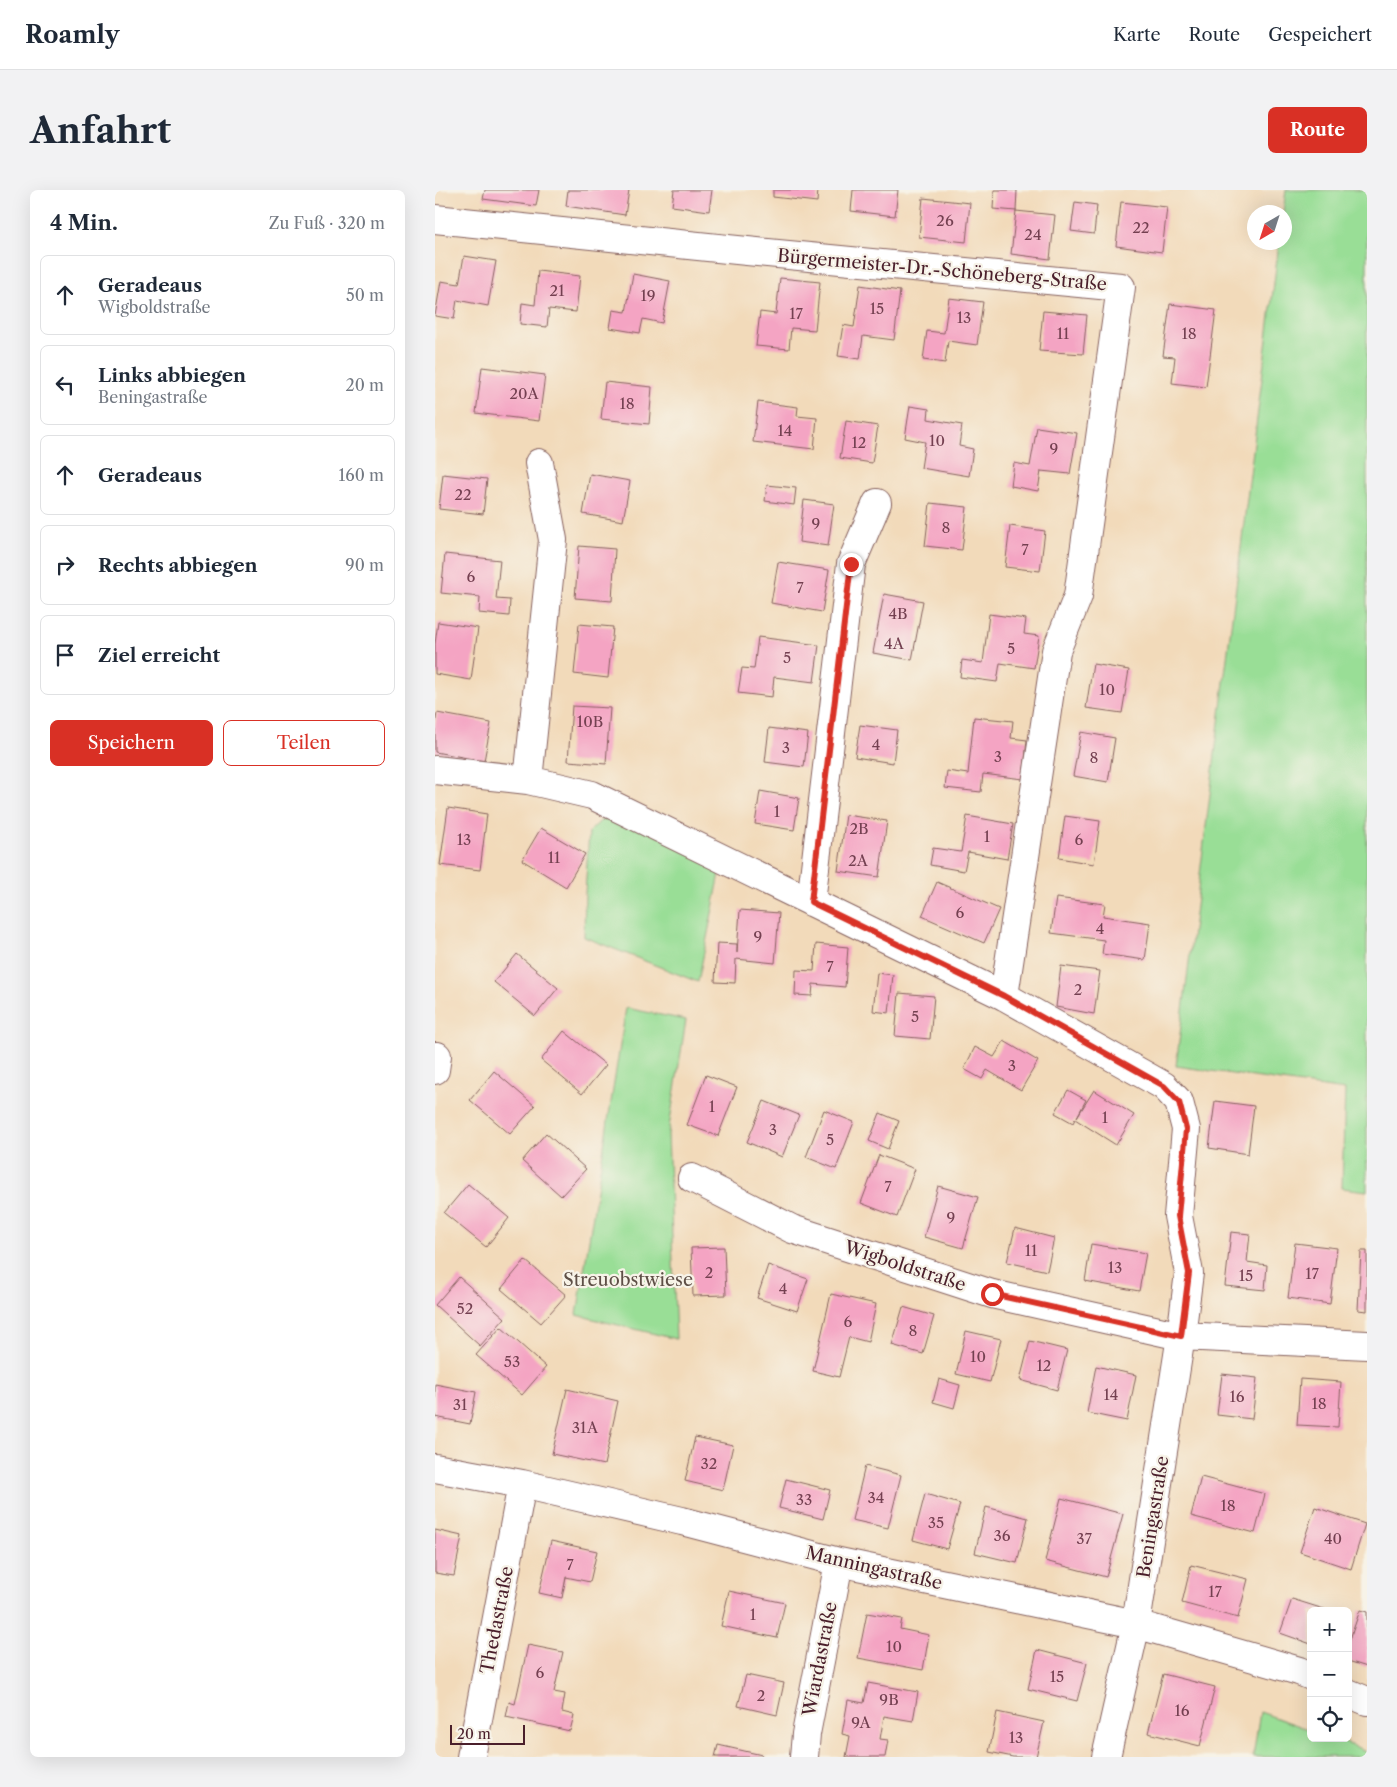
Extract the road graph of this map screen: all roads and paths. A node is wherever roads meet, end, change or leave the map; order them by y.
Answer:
1 (435, 219) edge
2 (539, 463) dead end
3 (877, 503) dead end
4 (435, 770) edge
5 (528, 780) junction
6 (811, 902) junction
7 (1004, 996) junction
8 (692, 1178) dead end
9 (1181, 1336) junction
10 (1367, 1345) edge
11 (435, 1468) edge
12 (523, 1484) junction
13 (839, 1562) junction
14 (1136, 1624) junction
15 (1307, 1675) edge
16 (1352, 1694) edge
17 (1367, 1701) edge
18 (471, 1757) edge
19 (804, 1757) edge
20 (1106, 1757) edge

1 - 7 street, Bürgermeister-Dr.-Schöneberg-Straße
2 - 5 street
3 - 6 street
4 - 5 street, Beningastraße
5 - 6 street, Beningastraße
6 - 7 street, Beningastraße
7 - 9 street, Beningastraße
8 - 9 street, Wigboldstraße
9 - 10 street, Wigboldstraße
9 - 14 street, Beningastraße
11 - 12 street, Manningastraße
12 - 13 street, Manningastraße
12 - 18 street, Thedastraße
13 - 14 street, Manningastraße
13 - 19 street, Wiardastraße
14 - 15 street, Manningastraße
14 - 20 street, Beningastraße
16 - 17 street

